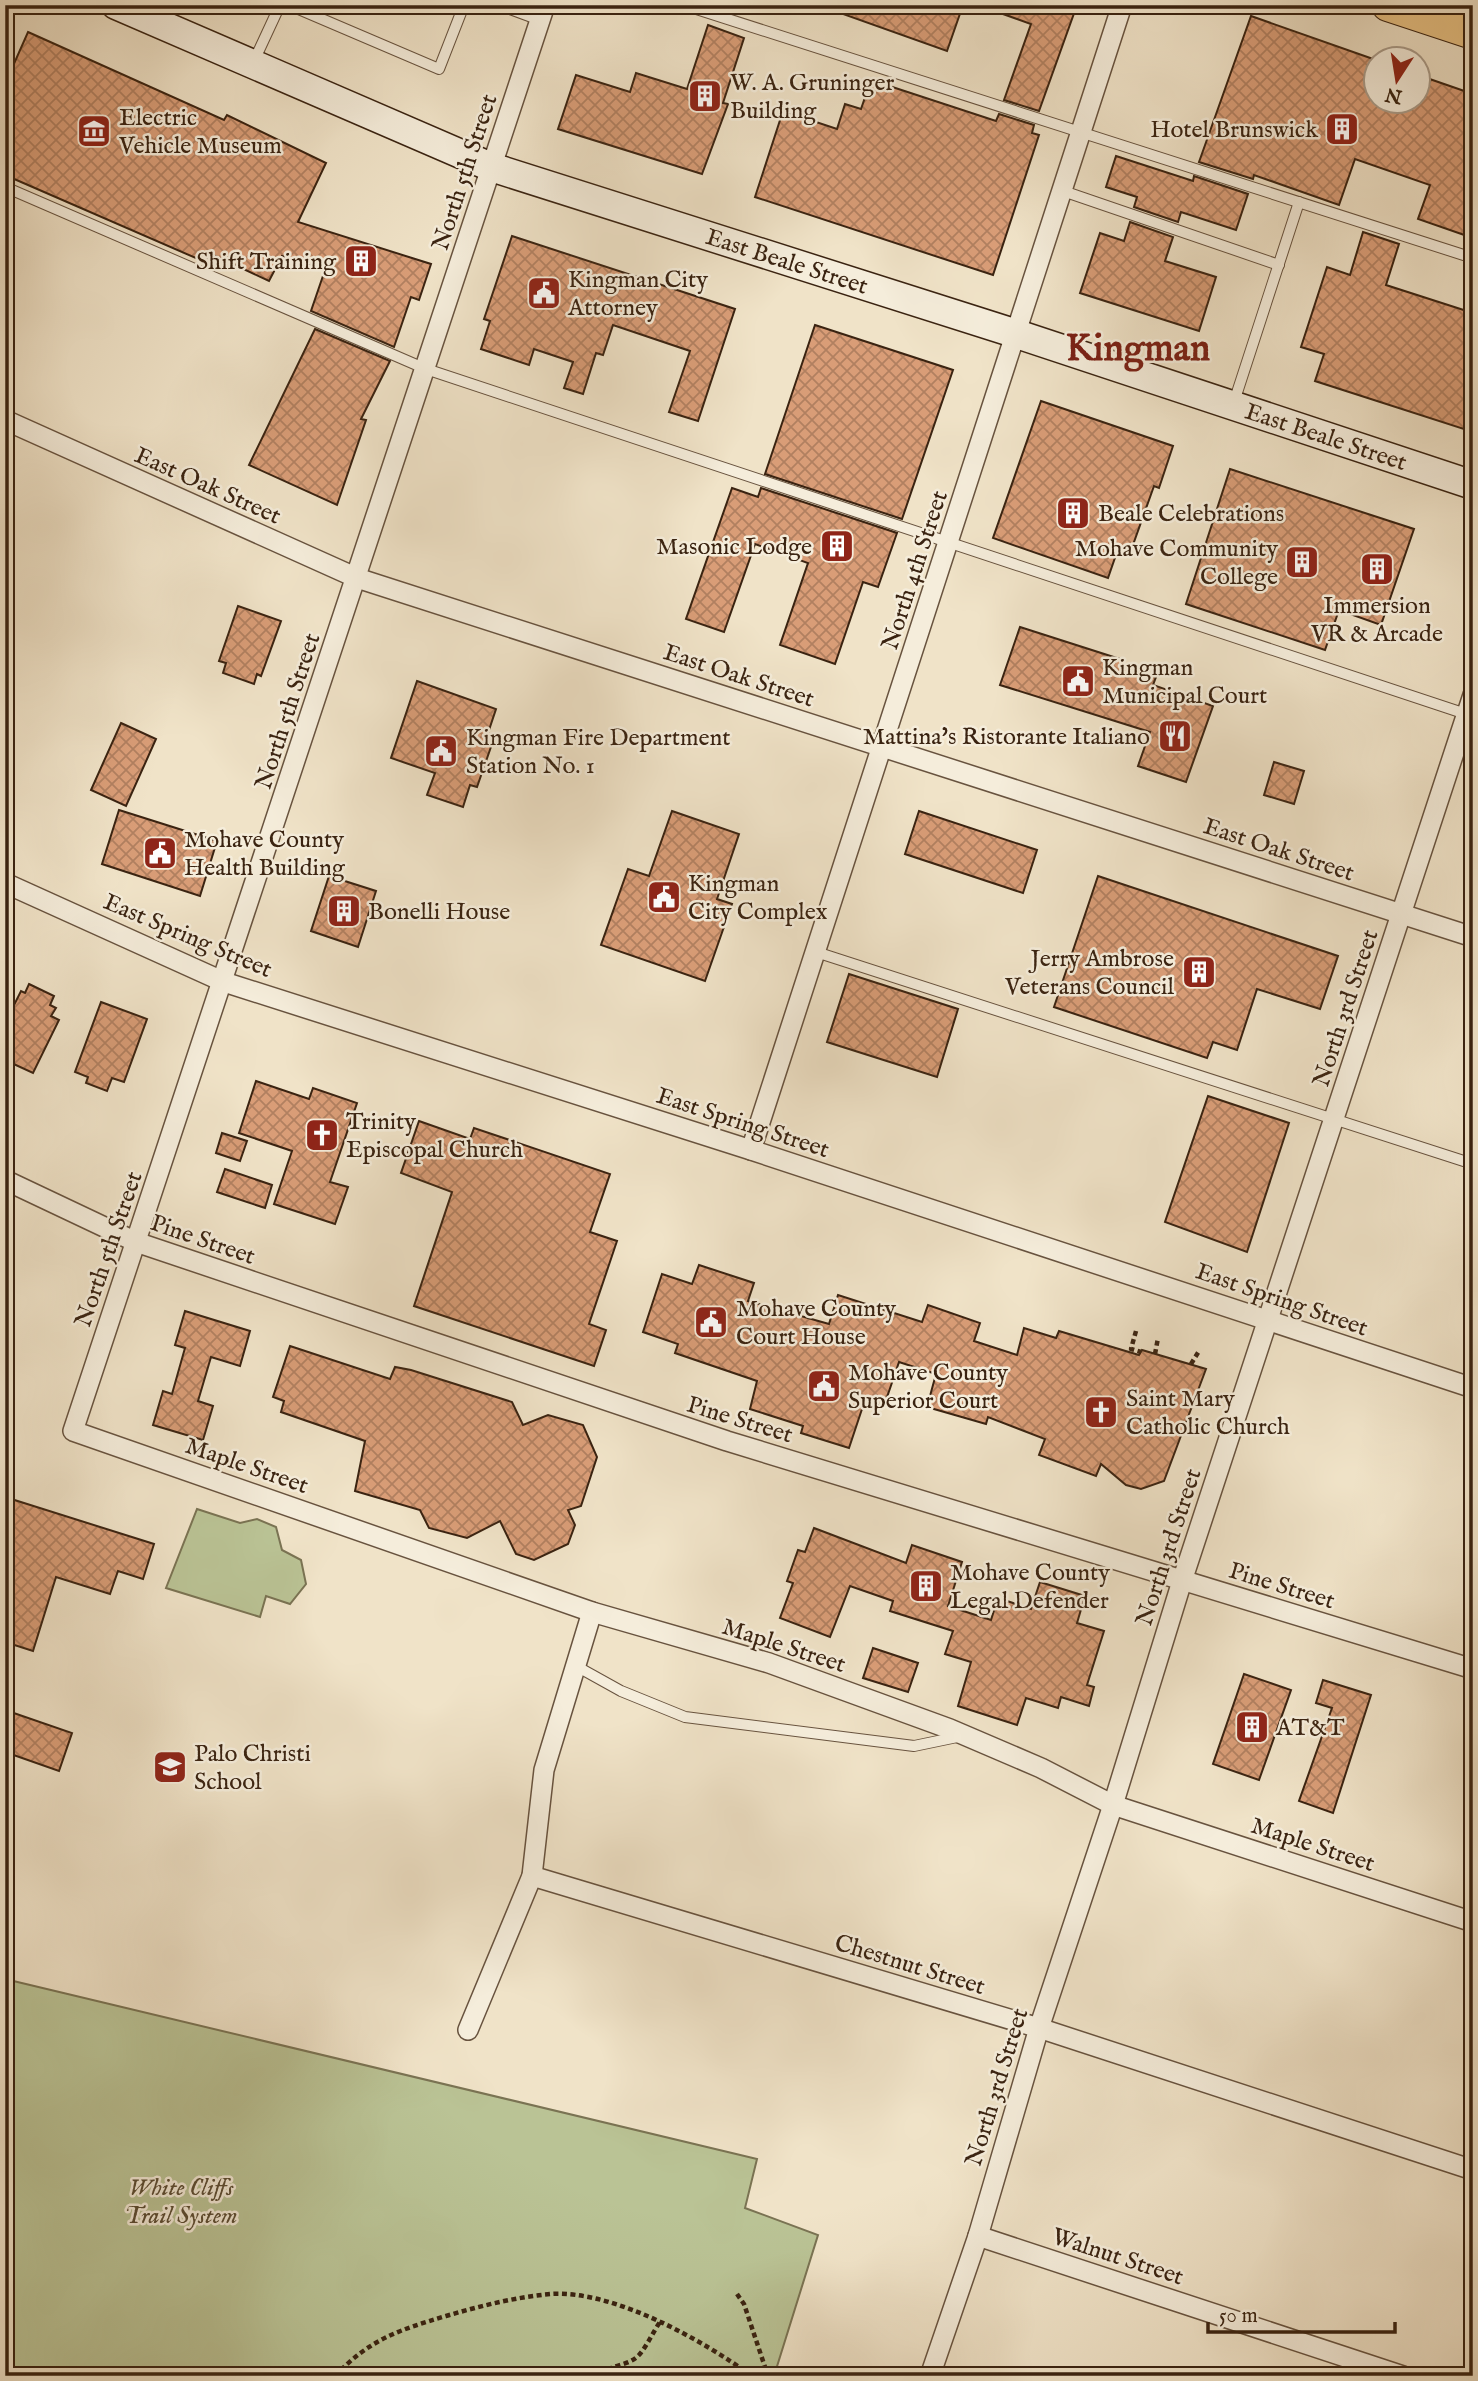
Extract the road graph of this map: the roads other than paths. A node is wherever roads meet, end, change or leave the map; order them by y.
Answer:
1 (116, 5) edge
2 (280, 5) edge
3 (289, 5) edge
4 (464, 5) edge
5 (499, 5) edge
6 (684, 5) edge
7 (1122, 5) edge
8 (1388, 5) edge
9 (543, 13) edge
10 (1473, 33) edge
11 (253, 64) junction
12 (1081, 133) junction
13 (491, 167) junction
14 (5, 187) edge
15 (1063, 191) junction
16 (1299, 202) junction
17 (1473, 258) edge
18 (1279, 265) junction
19 (1017, 334) junction
20 (426, 369) junction
21 (1233, 405) junction
22 (5, 420) edge
23 (1473, 485) edge
24 (948, 544) junction
25 (357, 578) junction
26 (1471, 708) edge
27 (883, 746) junction
28 (5, 883) edge
29 (1401, 915) junction
30 (1473, 937) edge
31 (816, 952) junction
32 (224, 982) junction
33 (1334, 1117) junction
34 (751, 1150) junction
35 (1473, 1164) edge
36 (5, 1180) edge
37 (136, 1242) junction
38 (1267, 1321) junction
39 (1473, 1388) edge
40 (73, 1431) joint
41 (1182, 1581) junction
42 (592, 1612) junction
43 (576, 1667) junction
44 (1473, 1669) edge
45 (966, 1736) junction
46 (1113, 1805) junction
47 (532, 1876) junction
48 (1473, 1922) edge
49 (1039, 2028) junction
50 (468, 2029) dead end
51 (1473, 2170) edge
52 (978, 2236) junction
53 (930, 2376) edge
54 (1403, 2376) edge

1 - 11 main road, East Beale Street
2 - 11 lane
3 - 4 lane
5 - 9 lane
6 - 12 lane
7 - 12 street, North 4th Street
8 - 10 main road
9 - 13 street, North 5th Street
11 - 13 main road, East Beale Street
12 - 15 street, North 4th Street
12 - 16 lane
13 - 19 main road, East Beale Street
13 - 20 street, North 5th Street
14 - 20 lane
15 - 18 lane
15 - 19 street, North 4th Street
16 - 17 lane
16 - 18 lane
18 - 21 lane
19 - 21 main road, East Beale Street
19 - 24 street, North 4th Street
20 - 24 lane
20 - 25 street, North 5th Street
21 - 23 main road, East Beale Street
22 - 25 street, East Oak Street
24 - 26 lane
24 - 27 street, North 4th Street
25 - 27 street, East Oak Street
25 - 32 street, North 5th Street
26 - 29 street, North 3rd Street
27 - 29 street, East Oak Street
27 - 31 street, North 4th Street
28 - 32 street, East Spring Street
29 - 30 street, East Oak Street
29 - 33 street, North 3rd Street
31 - 33 lane
31 - 34 street, North 4th Street
32 - 34 street, East Spring Street
32 - 37 street, North 5th Street
33 - 35 lane
33 - 38 street, North 3rd Street
34 - 38 street, East Spring Street
36 - 37 street, Pine Street
37 - 40 street, North 5th Street
37 - 41 street, Pine Street
38 - 39 street, East Spring Street
38 - 41 street, North 3rd Street
40 - 42 street, Maple Street
41 - 44 street, Pine Street
41 - 46 street, North 3rd Street
42 - 43 street
42 - 45 street, Maple Street
43 - 45 lane
43 - 47 street
45 - 46 street, Maple Street
46 - 48 street, Maple Street
46 - 49 street, North 3rd Street
47 - 49 street, Chestnut Street
47 - 50 street
49 - 51 street, Chestnut Street
49 - 52 street, North 3rd Street
52 - 53 street, North 3rd Street
52 - 54 street, Walnut Street

